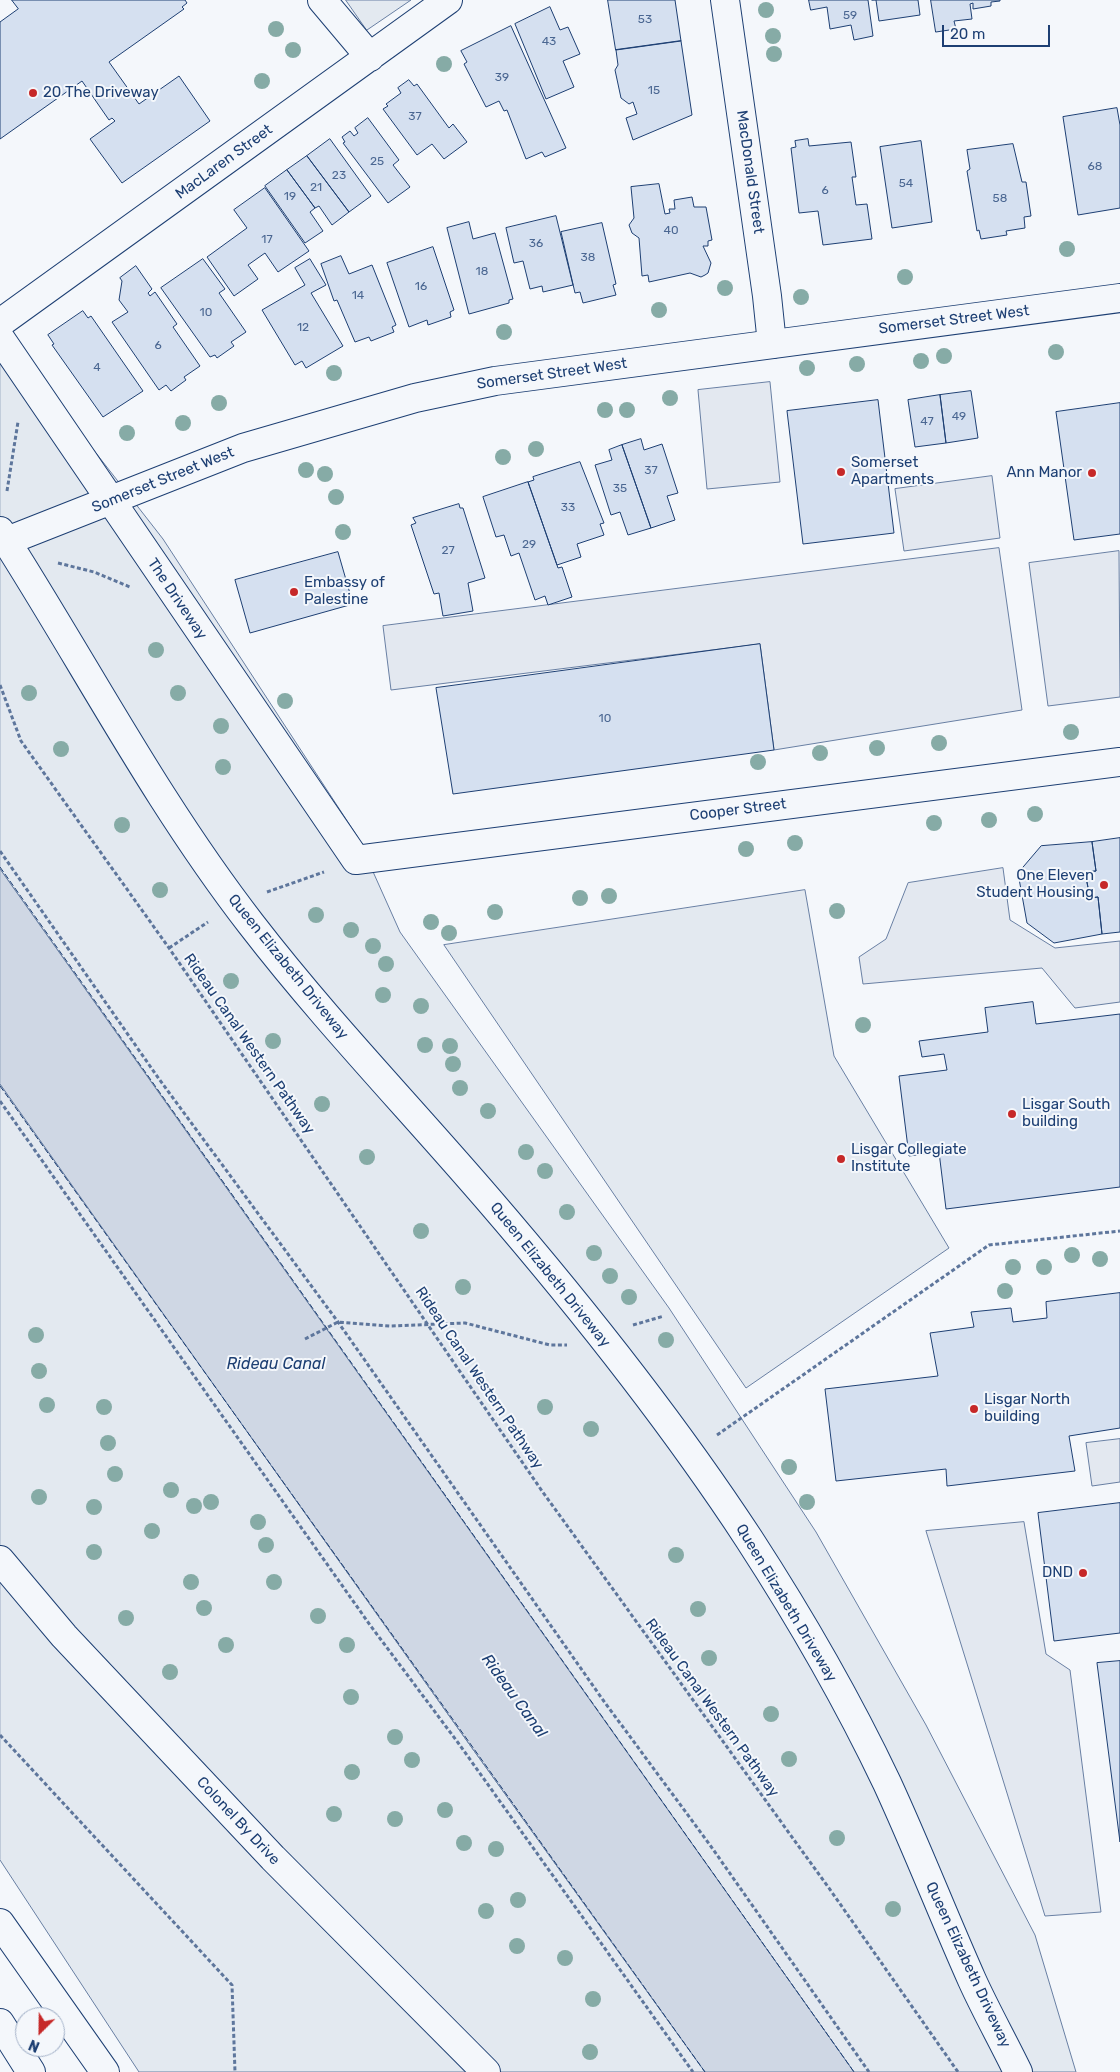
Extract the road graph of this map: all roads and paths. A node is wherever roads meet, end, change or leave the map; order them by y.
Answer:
1 (322, 0) edge
2 (448, 0) edge
3 (725, 0) edge
4 (370, 56) junction
5 (1120, 298) edge
6 (0, 323) edge
7 (0, 338) edge
8 (772, 344) junction
9 (29, 380) junction
10 (7, 491) dead end
11 (110, 501) junction
12 (3, 536) edge
13 (55, 562) dead end
14 (133, 588) dead end
15 (0, 684) edge
16 (1120, 762) edge
17 (0, 851) edge
18 (356, 860) joint
19 (188, 935) dead end
20 (169, 948) junction
21 (0, 1101) edge
22 (1120, 1231) edge
23 (664, 1316) dead end
24 (338, 1322) junction
25 (429, 1324) junction
26 (600, 1334) junction
27 (305, 1339) dead end
28 (690, 1453) junction
29 (0, 1560) edge
30 (0, 1735) edge
31 (0, 1923) edge
32 (0, 2023) edge
33 (31, 2072) edge
34 (105, 2072) edge
35 (235, 2072) edge
36 (486, 2072) edge
37 (693, 2072) edge
38 (869, 2072) edge
39 (958, 2072) edge
40 (1018, 2072) edge

1 - 4 street
2 - 4 street, MacLaren Street
3 - 8 street, MacDonald Street
4 - 6 street, MacLaren Street
5 - 8 street, Somerset Street West
7 - 9 street, The Driveway
8 - 11 street, Somerset Street West
9 - 10 path
9 - 11 street, The Driveway
11 - 12 street, Somerset Street West
11 - 18 street, The Driveway
12 - 26 street, Queen Elizabeth Driveway
13 - 14 path
15 - 20 path, Rideau Canal Western Pathway
16 - 18 street, Cooper Street
17 - 24 path
19 - 20 path
20 - 25 path, Rideau Canal Western Pathway
21 - 37 path
22 - 28 path
23 - 26 path
24 - 25 path
24 - 27 path
24 - 38 path
25 - 26 path
25 - 39 path, Rideau Canal Western Pathway
26 - 28 street, Queen Elizabeth Driveway
28 - 40 street, Queen Elizabeth Driveway
29 - 36 street, Colonel By Drive
30 - 35 path
31 - 34 street
32 - 33 street

